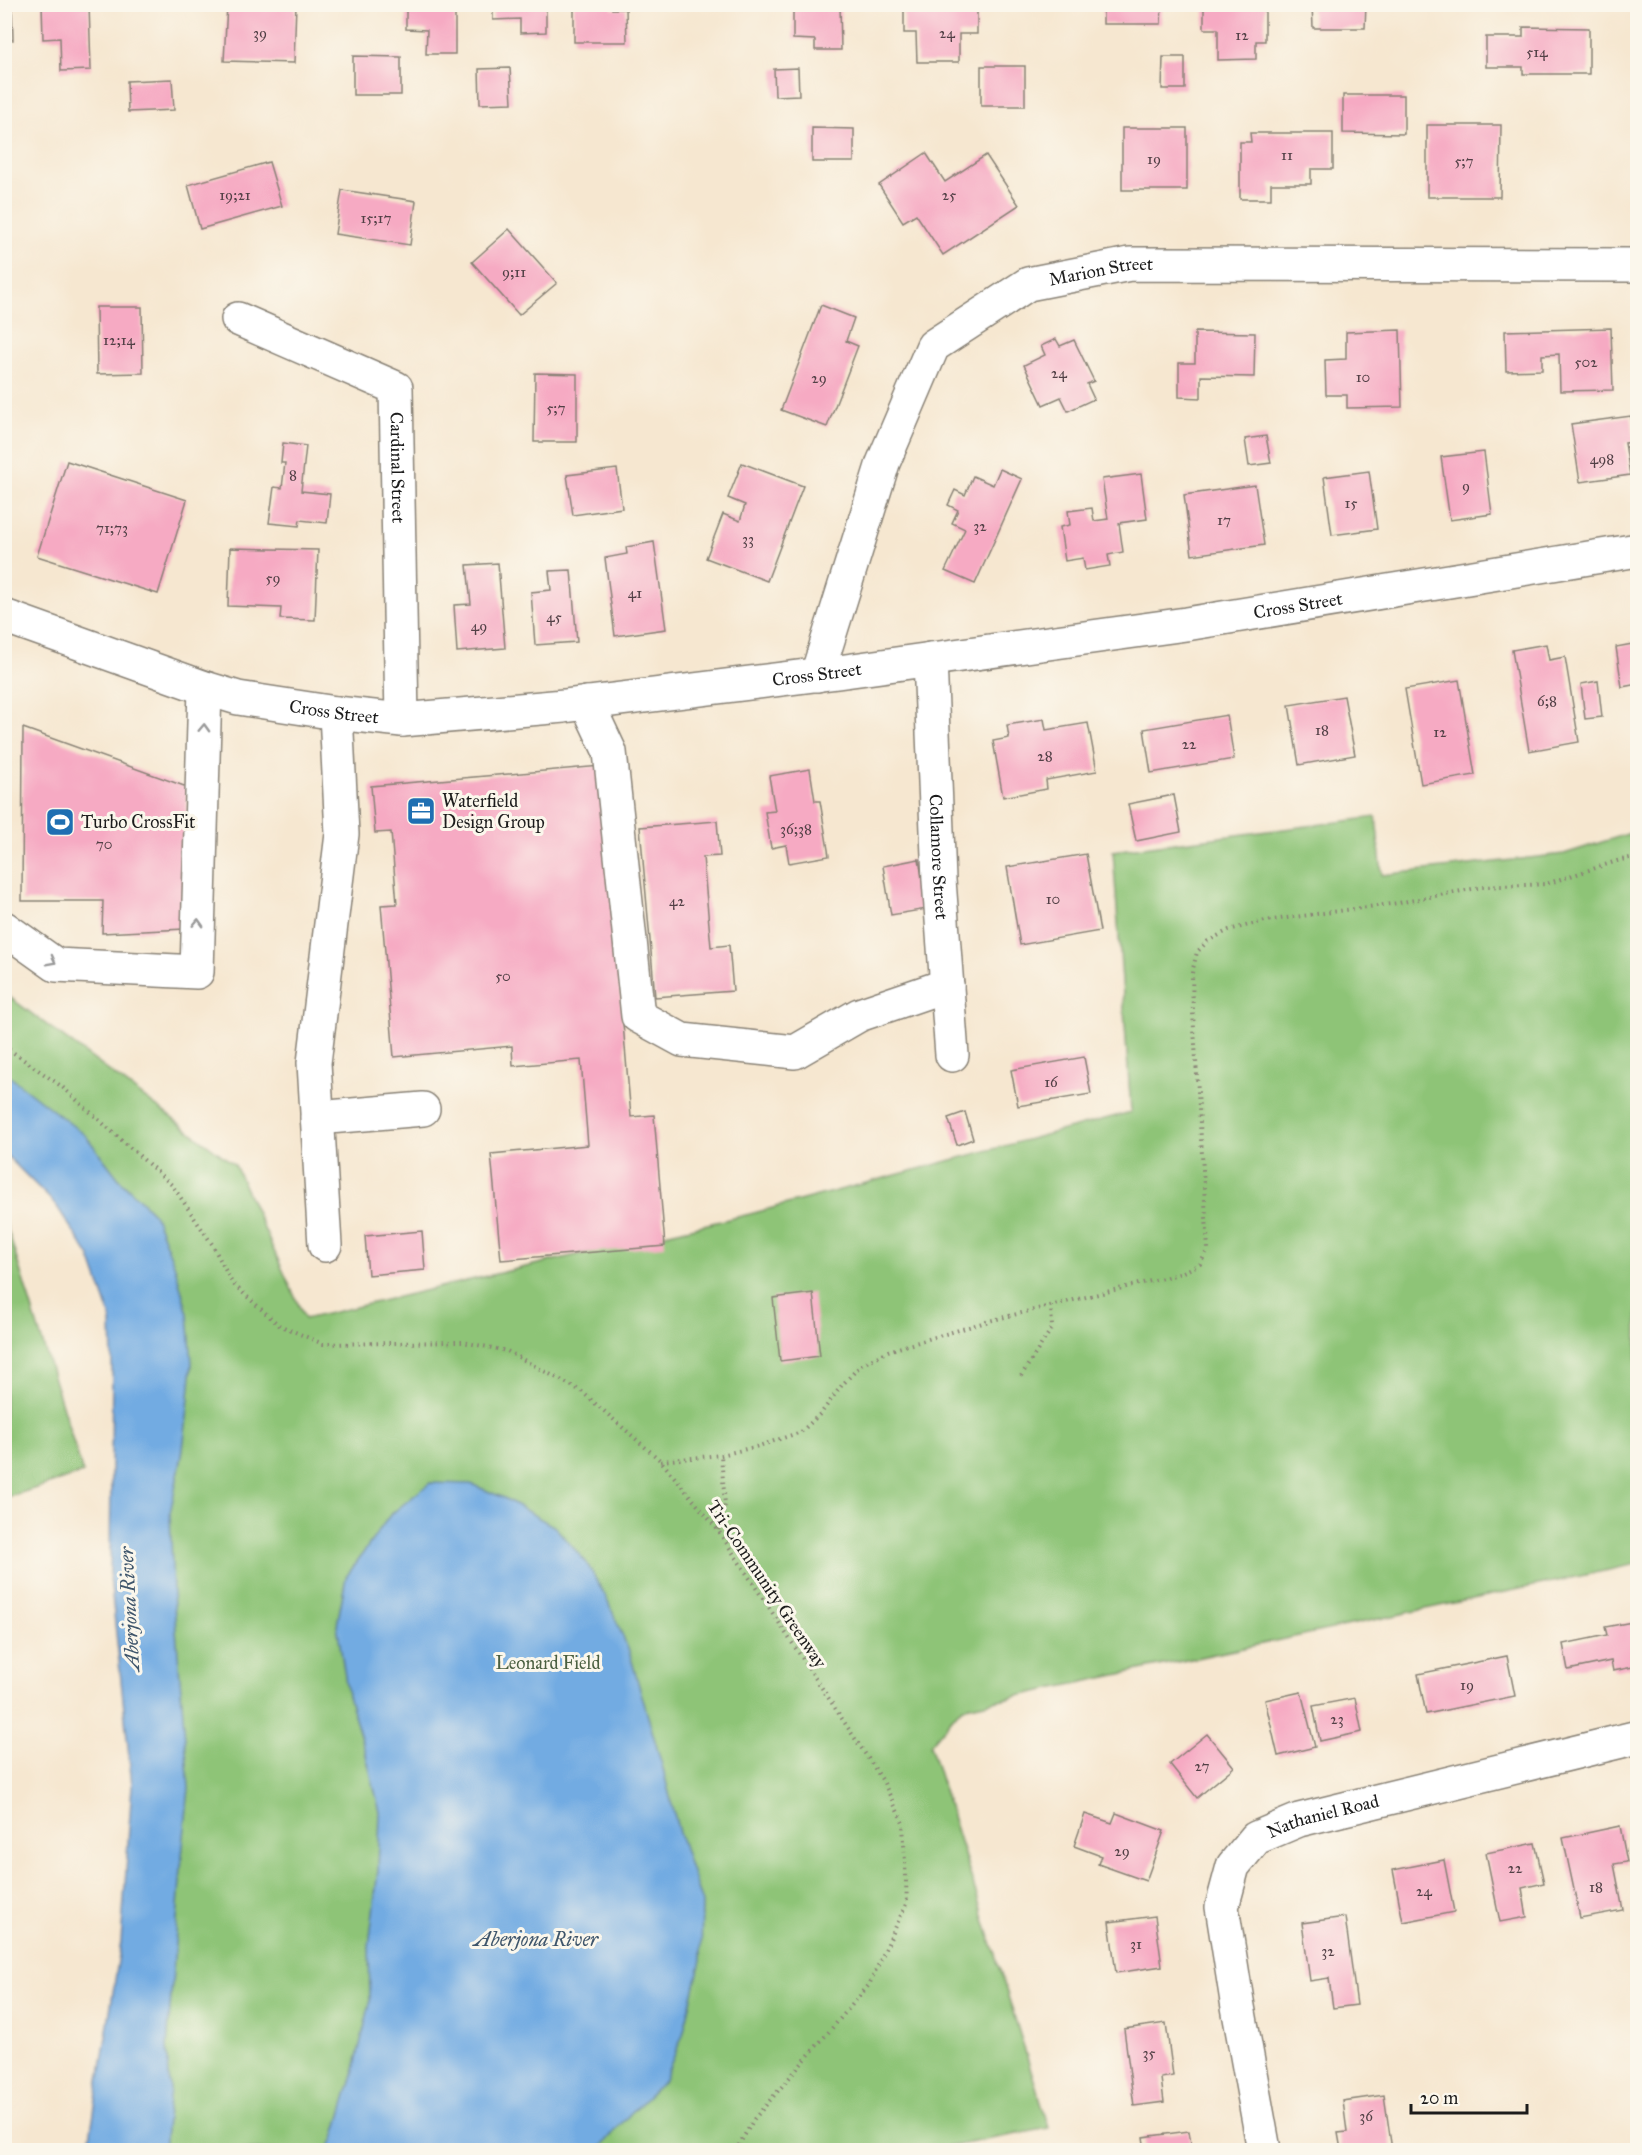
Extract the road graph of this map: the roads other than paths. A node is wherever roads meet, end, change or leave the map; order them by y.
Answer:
1 (1638, 265) edge
2 (238, 319) dead end
3 (1638, 550) edge
4 (4, 616) edge
5 (930, 659) junction
6 (818, 675) junction
7 (205, 688) junction
8 (587, 703) junction
9 (336, 713) junction
10 (402, 720) junction
11 (4, 928) edge
12 (947, 985) junction
13 (952, 1055) dead end
14 (423, 1109) dead end
15 (317, 1118) junction
16 (325, 1245) dead end
17 (1638, 1737) edge
18 (1264, 2151) edge

1 - 6 street, Marion Street
2 - 10 street, Cardinal Street
3 - 5 street, Cross Street
4 - 7 street, Cross Street
5 - 6 street, Cross Street
5 - 12 street, Collamore Street
6 - 8 street, Cross Street
7 - 9 street, Cross Street
11 -> 7 street
8 - 10 street, Cross Street
8 - 12 street
9 - 10 street, Cross Street
9 - 15 street
12 - 13 street, Collamore Street
14 - 15 street
15 - 16 street
17 - 18 street, Nathaniel Road

